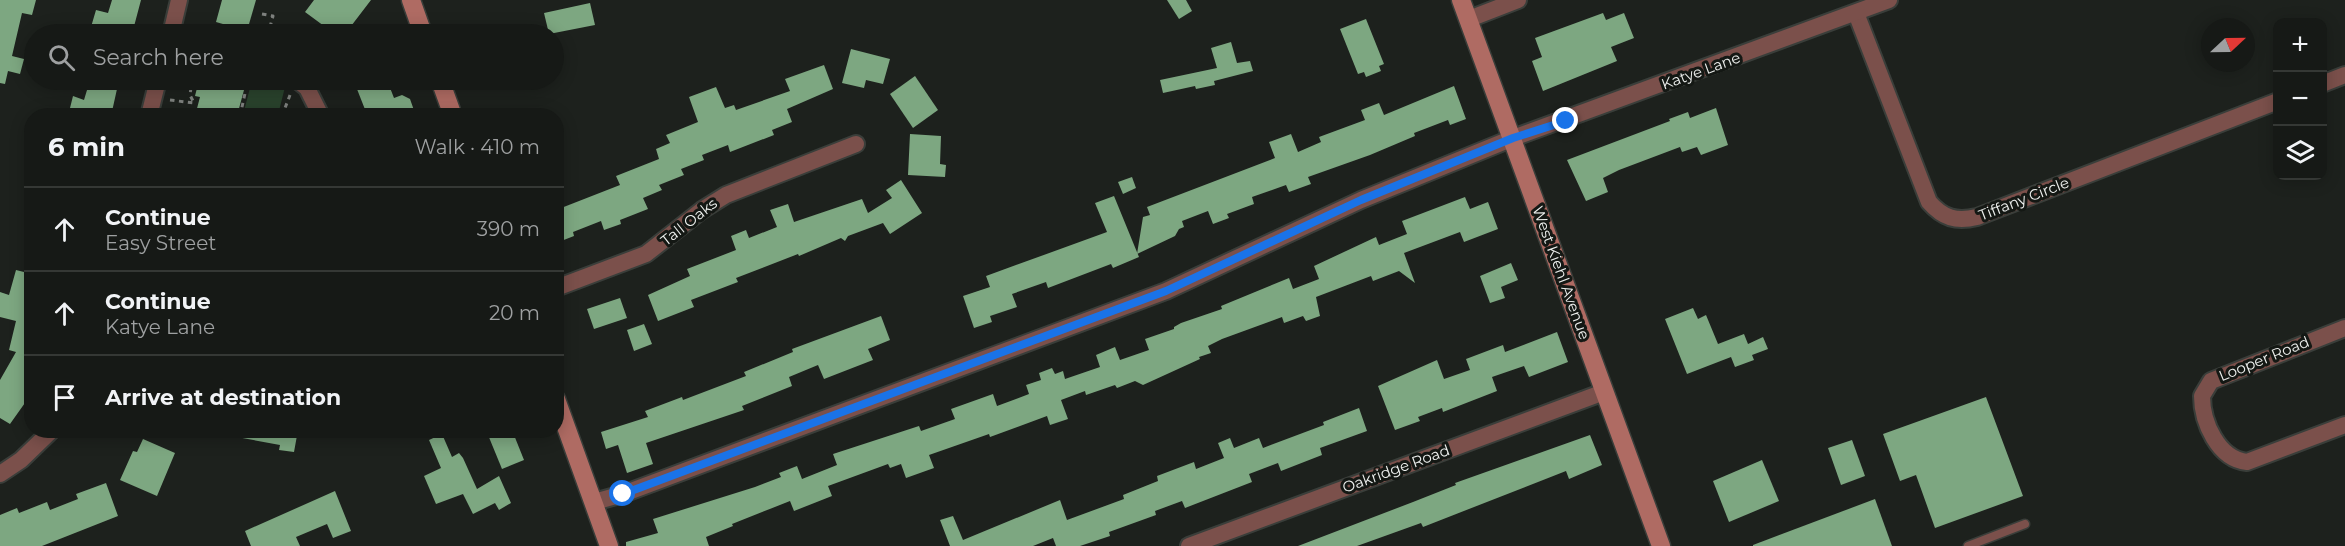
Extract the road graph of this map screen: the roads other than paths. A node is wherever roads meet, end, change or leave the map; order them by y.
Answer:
1 (179, 0) edge
2 (411, 0) edge
3 (1461, 0) edge
4 (1518, 0) edge
5 (1889, 0) edge
6 (1856, 13) junction
7 (1469, 19) junction
8 (173, 24) edge
9 (419, 24) edge
10 (2345, 75) edge
11 (2327, 82) edge
12 (156, 90) edge
13 (306, 90) edge
14 (444, 90) edge
15 (2273, 103) edge
16 (151, 108) edge
17 (318, 108) edge
18 (450, 108) edge
19 (1513, 138) junction
20 (856, 144) dead end
21 (564, 285) edge
22 (2345, 328) edge
23 (1604, 392) junction
24 (564, 421) edge
25 (2345, 425) edge
26 (44, 438) edge
27 (0, 474) edge
28 (594, 502) junction
29 (2025, 524) dead end
30 (609, 546) edge
31 (1189, 546) edge
32 (1661, 546) edge
33 (1968, 546) edge

1 - 8 street
2 - 9 street
3 - 7 street, West Kiehl Avenue
4 - 7 street
5 - 6 street, Katye Lane
6 - 15 street, Tiffany Circle
6 - 19 street, Katye Lane
7 - 19 street, West Kiehl Avenue
10 - 11 street
12 - 16 street
13 - 17 street
14 - 18 street
19 - 23 street, West Kiehl Avenue
19 - 28 street, Katye Lane
20 - 21 street, Tall Oaks
22 - 25 street, Looper Road
23 - 31 street, Oakridge Road
23 - 32 street, West Kiehl Avenue
24 - 28 street
26 - 27 street
28 - 30 street
29 - 33 lane

